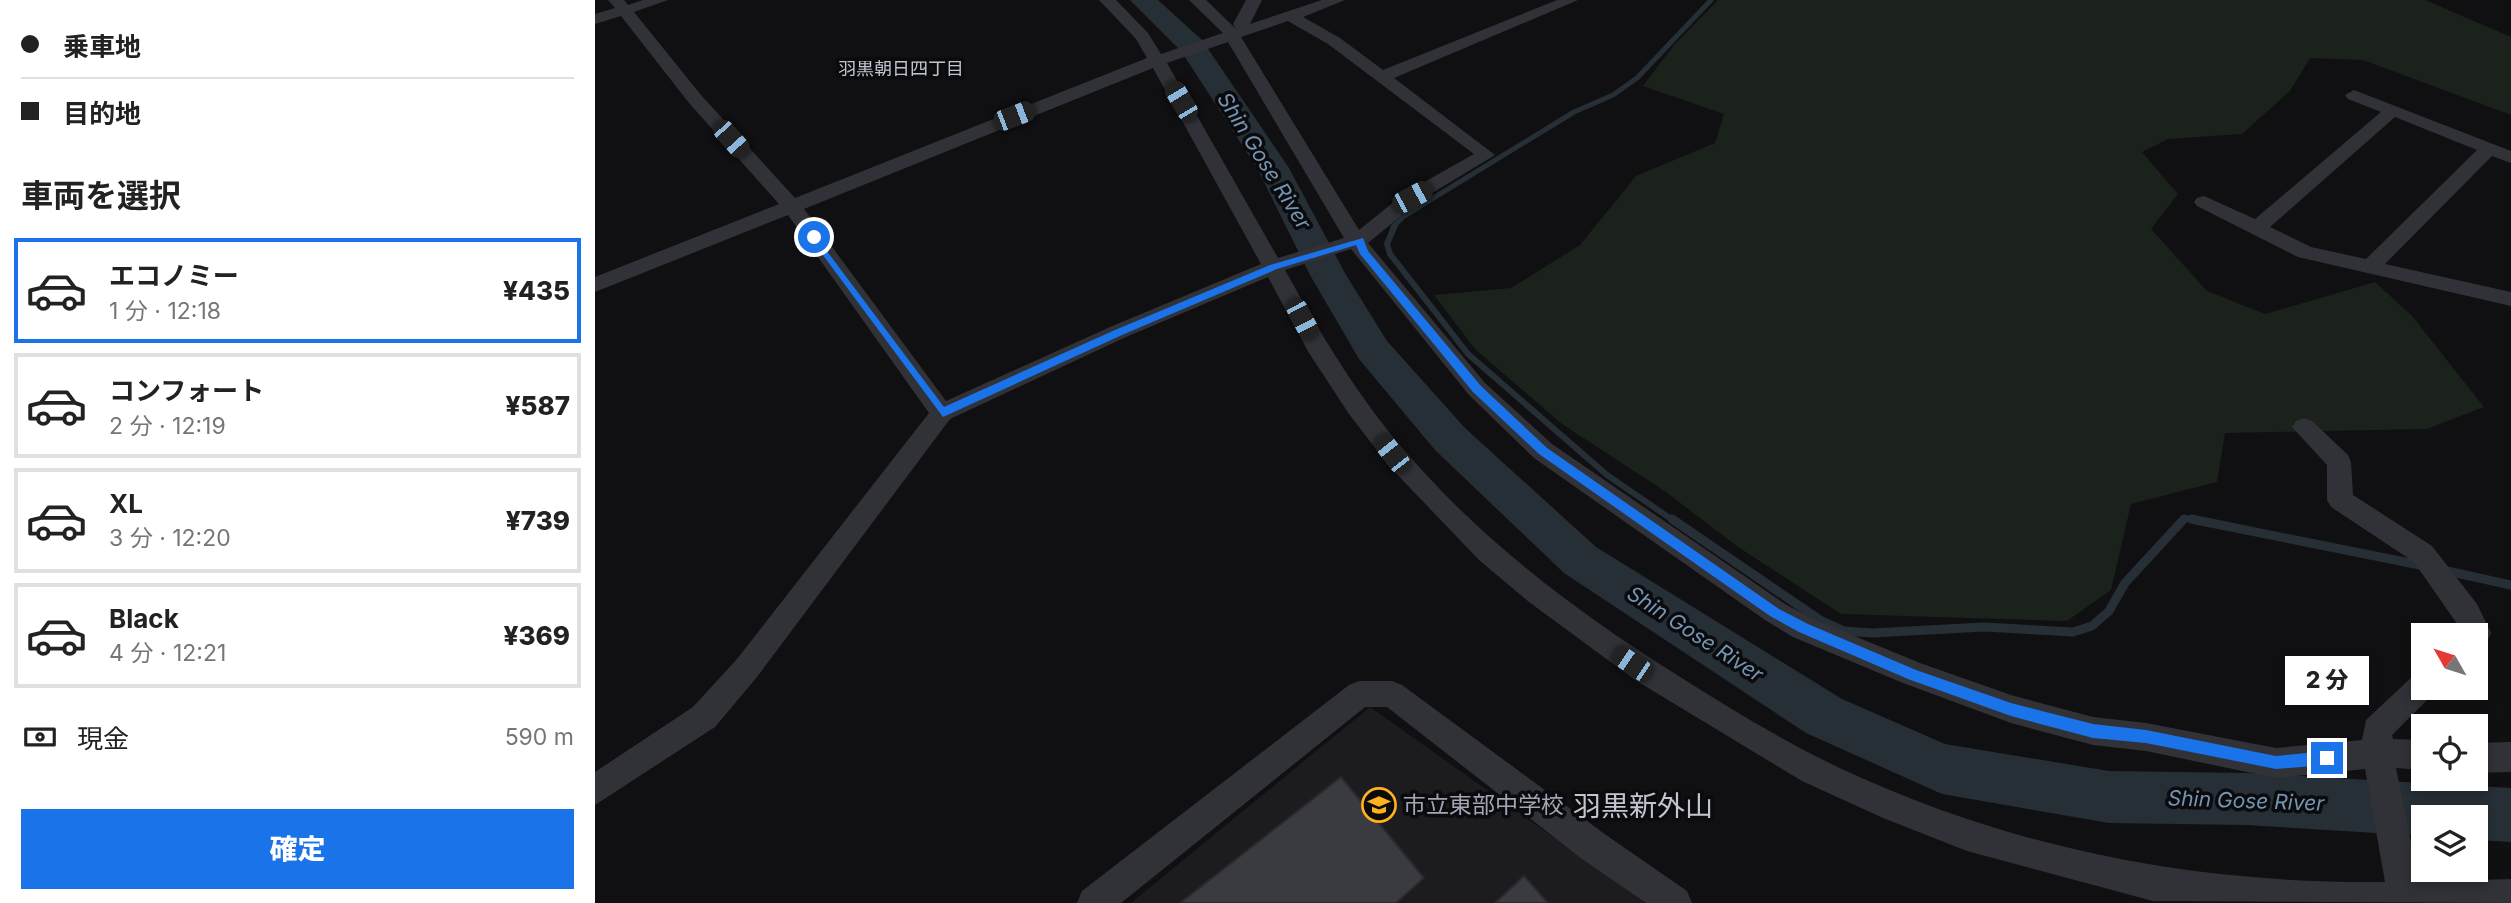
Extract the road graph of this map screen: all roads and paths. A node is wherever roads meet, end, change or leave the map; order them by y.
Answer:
1 (660, 0) edge
2 (1107, 0) edge
3 (1197, 0) edge
4 (1254, 0) edge
5 (1337, 0) edge
6 (1570, 0) edge
7 (621, 5) edge
8 (1290, 16) junction
9 (595, 19) edge
10 (1235, 34) junction
11 (1155, 61) junction
12 (1381, 77) junction
13 (2354, 94) dead end
14 (2392, 110) junction
15 (2489, 148) junction
16 (2511, 157) edge
17 (2204, 202) dead end
18 (793, 208) junction
19 (2257, 228) junction
20 (1359, 240) junction
21 (2372, 265) junction
22 (1273, 267) junction
23 (595, 285) edge
24 (2509, 293) edge
25 (943, 413) junction
26 (2304, 427) dead end
27 (2472, 623) edge
28 (2411, 697) edge
29 (2378, 754) junction
30 (2411, 755) edge
31 (2511, 757) edge
32 (2488, 758) edge
33 (595, 790) edge
34 (2403, 891) edge
35 (2511, 896) edge
36 (1094, 903) edge
37 (1675, 903) edge

1 - 7 street
2 - 11 street
3 - 10 street
4 - 10 street
5 - 8 street
6 - 12 street
7 - 9 street
7 - 18 street
8 - 10 street
8 - 12 street
10 - 11 street
10 - 20 street
11 - 18 street
11 - 22 street
12 - 20 street
13 - 14 street
14 - 15 street
14 - 19 street
15 - 16 street
15 - 21 street
17 - 19 street
18 - 23 street
18 - 25 street
19 - 21 street
20 - 22 street
20 - 29 street
21 - 24 street
22 - 25 street
22 - 34 street
25 - 33 street
26 - 27 street
28 - 29 street
29 - 30 street
29 - 34 street
31 - 32 street
34 - 35 street
36 - 37 street

